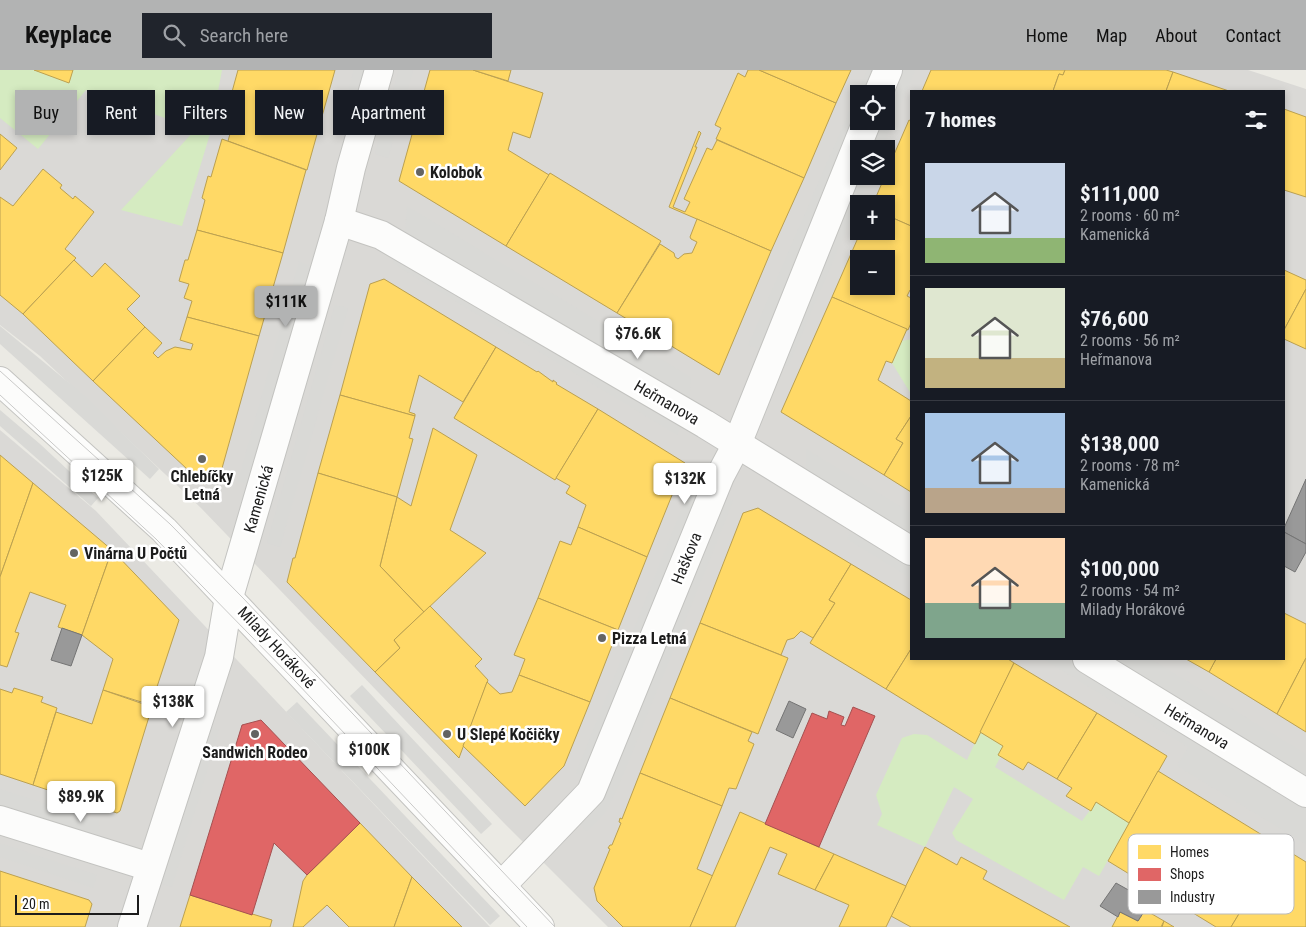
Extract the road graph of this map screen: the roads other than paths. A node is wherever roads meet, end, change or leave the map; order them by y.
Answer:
1 (379, 70) edge
2 (888, 70) edge
3 (882, 85) edge
4 (863, 130) edge
5 (339, 221) junction
6 (0, 381) edge
7 (737, 444) junction
8 (910, 550) edge
9 (229, 597) junction
10 (1089, 660) edge
11 (1306, 793) edge
12 (0, 820) edge
13 (150, 867) junction
14 (501, 886) junction
15 (132, 927) edge
16 (540, 927) edge

1 - 5 street, Kamenická
2 - 3 street
4 - 7 street, Haškova
5 - 7 street, Heřmanova
5 - 9 street, Kamenická
6 - 9 street, Milady Horákové
7 - 8 street, Heřmanova
7 - 14 street, Haškova
9 - 13 street, Kamenická
9 - 14 street, Milady Horákové
10 - 11 street, Heřmanova
12 - 13 street
13 - 15 street, Kamenická
14 - 16 street, Milady Horákové

